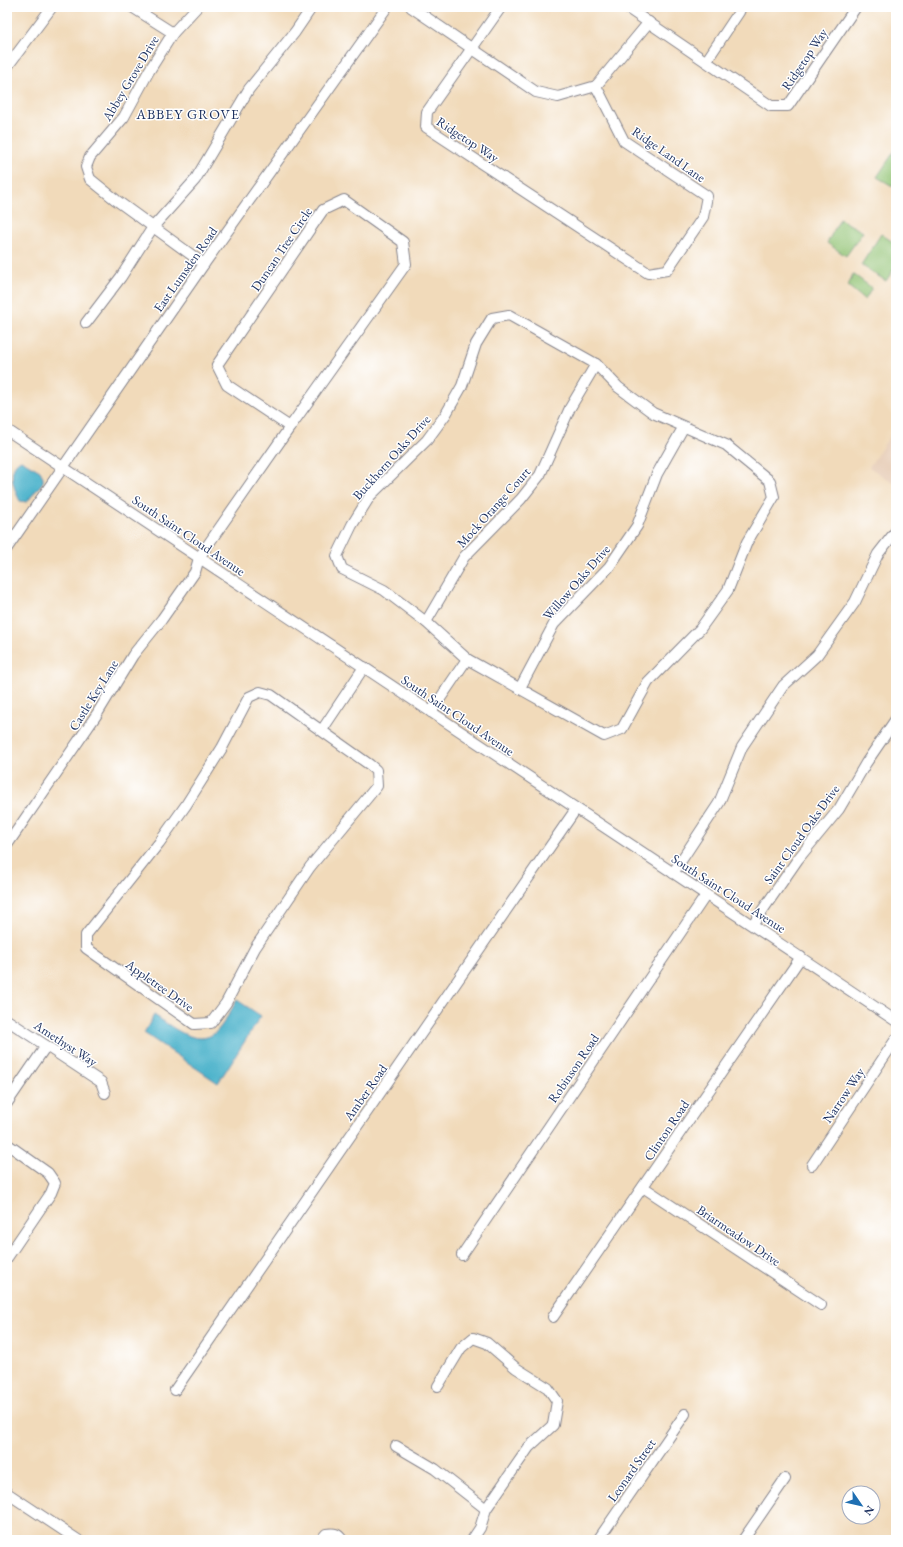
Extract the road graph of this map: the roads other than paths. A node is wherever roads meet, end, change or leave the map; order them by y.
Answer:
1 (52, 7) edge
2 (132, 7) edge
3 (197, 7) edge
4 (312, 7) edge
5 (387, 7) edge
6 (411, 7) edge
7 (501, 7) edge
8 (626, 7) edge
9 (741, 7) edge
10 (856, 7) edge
11 (648, 22) junction
12 (173, 33) junction
13 (472, 49) junction
14 (707, 60) junction
15 (7, 67) edge
16 (596, 86) junction
17 (153, 227) junction
18 (595, 238) joint
19 (204, 264) junction
20 (86, 323) dead end
21 (596, 364) junction
22 (290, 427) junction
23 (683, 428) junction
24 (8, 433) edge
25 (63, 466) junction
26 (896, 531) edge
27 (7, 548) edge
28 (199, 558) junction
29 (426, 622) junction
30 (467, 659) junction
31 (364, 667) junction
32 (520, 688) junction
33 (431, 712) junction
34 (896, 719) edge
35 (322, 730) junction
36 (576, 809) junction
37 (7, 845) edge
38 (673, 873) junction
39 (706, 895) junction
40 (753, 924) junction
41 (801, 957) junction
42 (7, 1020) edge
43 (896, 1021) edge
44 (896, 1039) edge
45 (46, 1046) junction
46 (105, 1093) dead end
47 (7, 1103) edge
48 (7, 1144) edge
49 (812, 1165) dead end
50 (643, 1187) junction
51 (462, 1255) dead end
52 (7, 1258) edge
53 (821, 1305) dead end
54 (553, 1317) dead end
55 (438, 1386) dead end
56 (175, 1390) dead end
57 (685, 1414) dead end
58 (396, 1446) dead end
59 (785, 1479) dead end
60 (7, 1493) edge
61 (486, 1509) junction
62 (78, 1540) edge
63 (321, 1540) edge
64 (342, 1540) edge
65 (472, 1540) edge
66 (598, 1540) edge
67 (743, 1540) edge

1 - 15 street
2 - 12 street
3 - 12 street, Abbey Grove Drive
4 - 17 street
5 - 19 street, East Lumsden Road
6 - 13 street
7 - 13 street, Ridgetop Way
8 - 11 street, Ridgetop Way
9 - 14 street
10 - 14 street, Ridgetop Way
11 - 14 street, Ridgetop Way
11 - 16 street
12 - 17 street, Abbey Grove Drive
13 - 16 street
13 - 18 street, Ridgetop Way
16 - 18 street, Ridge Land Lane
17 - 19 street, Abbey Grove Drive
17 - 20 street
19 - 25 street, East Lumsden Road
21 - 23 street, Buckhorn Oaks Drive
21 - 29 street, Mock Orange Court
21 - 29 street, Buckhorn Oaks Drive
22 - 22 street, Duncan Tree Circle
22 - 28 street, Duncan Tree Circle
23 - 32 street, Willow Oaks Drive
23 - 32 street, Buckhorn Oaks Drive
24 - 25 street, South Saint Cloud Avenue
25 - 27 street, East Lumsden Road
25 - 28 street, South Saint Cloud Avenue
26 - 38 street
28 - 31 street, South Saint Cloud Avenue
28 - 37 street, Castle Key Lane
29 - 30 street, Buckhorn Oaks Drive
30 - 32 street, Buckhorn Oaks Drive
30 - 33 street
31 - 33 street, South Saint Cloud Avenue
31 - 35 street
33 - 36 street, South Saint Cloud Avenue
34 - 40 street, Saint Cloud Oaks Drive
35 - 35 street, Appletree Drive
36 - 38 street, South Saint Cloud Avenue
36 - 56 street, Amber Road
38 - 39 street, South Saint Cloud Avenue
39 - 40 street, South Saint Cloud Avenue
39 - 51 street, Robinson Road
40 - 41 street, South Saint Cloud Avenue
41 - 43 street, South Saint Cloud Avenue
41 - 50 street, Clinton Road
42 - 45 street, Amethyst Way
44 - 49 street, Narrow Way
45 - 46 street, Amethyst Way
45 - 47 street
48 - 52 street
50 - 53 street, Briarmeadow Drive
50 - 54 street, Clinton Road
55 - 61 street
57 - 66 street, Leonard Street
58 - 61 street
59 - 67 street
60 - 62 street
61 - 65 street
63 - 64 street

